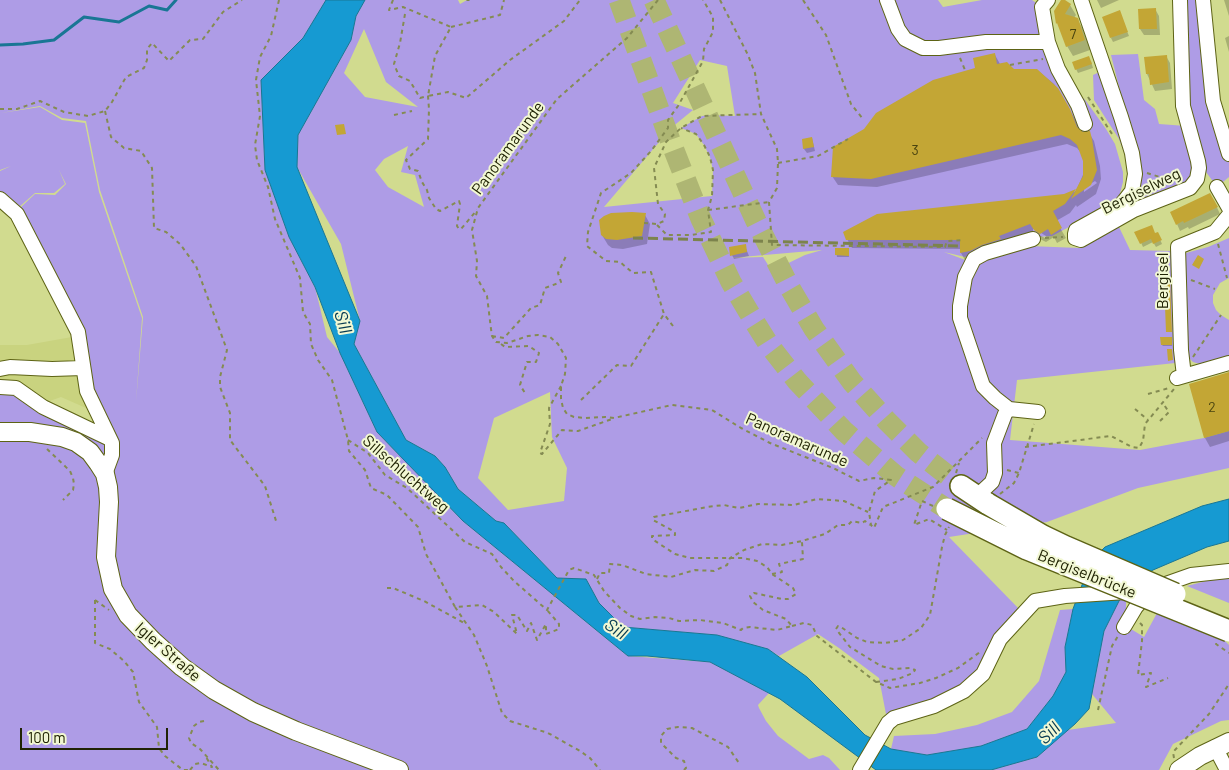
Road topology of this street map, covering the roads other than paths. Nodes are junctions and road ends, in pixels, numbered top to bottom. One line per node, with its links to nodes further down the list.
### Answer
1 (887, 0): 6 (street)
2 (1048, 0): 6 (street)
3 (1082, 0): 4 (street, Bergiselweg)
4 (1180, 0)
5 (1203, 0): 8 (street)
6 (1048, 42): 7 (street)
7 (1084, 124)
8 (1229, 154)
9 (1217, 187): 11 (street)
10 (0, 199): 15 (street)
11 (1229, 208)
12 (1229, 215): 14 (street, Bergisel)
13 (1032, 240): 18 (street)
14 (1229, 362)
15 (83, 368): 16 (street); 21 (street)
16 (0, 369)
17 (0, 387): 21 (street)
18 (1009, 409): 19 (street); 23 (street)
19 (1038, 412)
20 (0, 432): 22 (main road, Igler Straße)
21 (110, 439): 22 (street)
22 (105, 474): 32 (main road, Igler Straße)
23 (975, 495): 27 (highway, Bergiselbrücke, bridge)
24 (947, 519): 29 (highway, Bergiselbrücke, bridge)
25 (1229, 571): 26 (street)
26 (1151, 589): 28 (street); 33 (street)
27 (1229, 615)
28 (1124, 626)
29 (1229, 631)
30 (1222, 744): 31 (main road); 34 (street)
31 (1177, 765)
32 (400, 770)
33 (860, 770)
34 (1227, 770)

